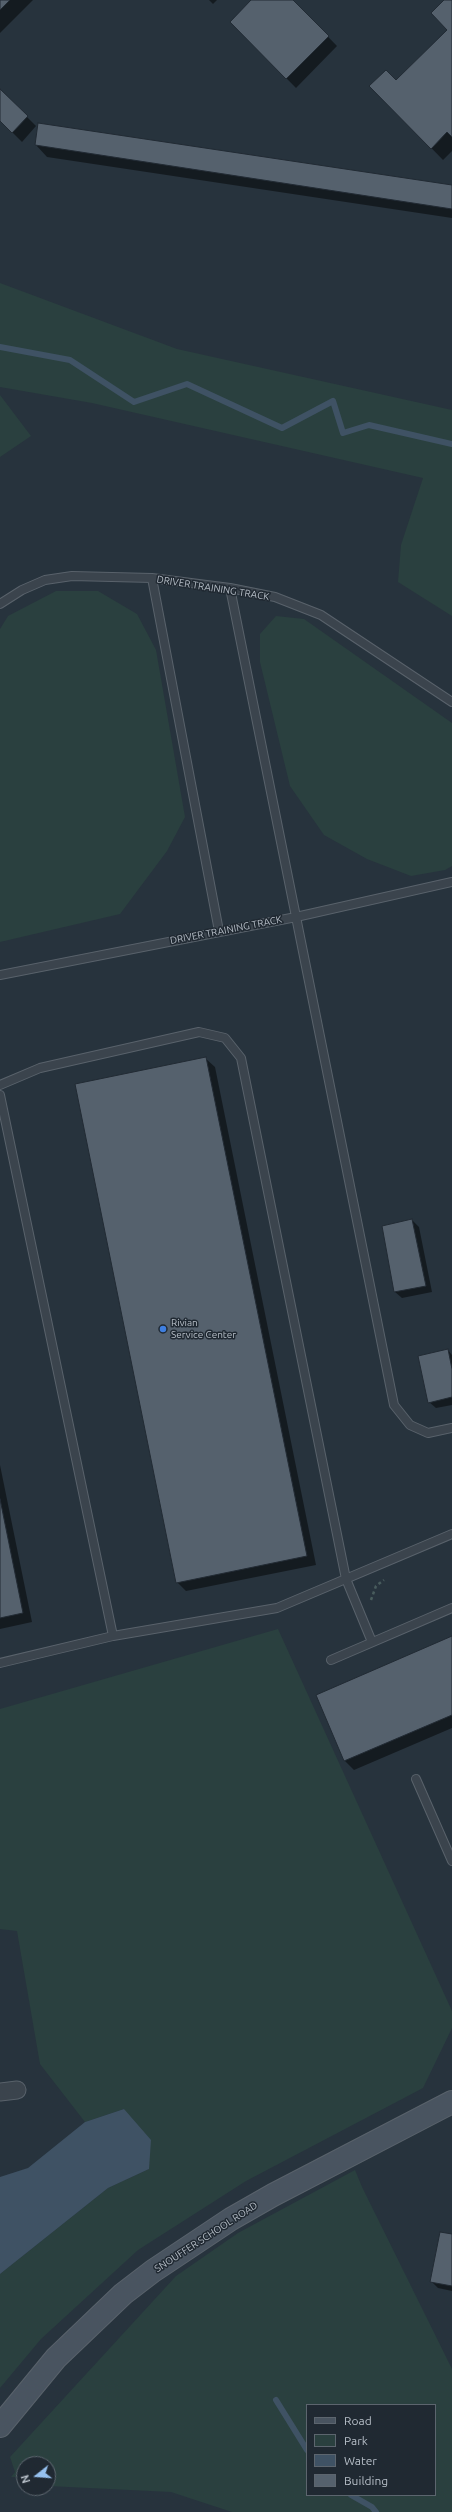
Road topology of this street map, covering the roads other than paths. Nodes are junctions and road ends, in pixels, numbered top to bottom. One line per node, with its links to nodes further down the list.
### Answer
1 (152, 578): 2 (lane, DRIVER TRAINING TRACK); 3 (lane, DRIVER TRAINING TRACK); 7 (lane)
2 (230, 588): 4 (lane, DRIVER TRAINING TRACK); 6 (lane)
3 (0, 604)
4 (452, 702)
5 (452, 882): 6 (lane, DRIVER TRAINING TRACK)
6 (296, 917): 7 (lane, DRIVER TRAINING TRACK); 11 (lane)
7 (219, 931): 8 (lane, DRIVER TRAINING TRACK)
8 (0, 975)
9 (0, 1085): 13 (lane)
10 (0, 1095): 15 (lane)
11 (452, 1428)
12 (452, 1534): 13 (lane)
13 (346, 1579): 15 (lane); 16 (lane)
14 (452, 1608): 16 (lane)
15 (113, 1636): 18 (lane)
16 (372, 1642): 17 (lane)
17 (331, 1660)
18 (0, 1663)
19 (416, 1779): 20 (lane)
20 (452, 1861)
21 (17, 2090): 22 (street)
22 (0, 2092)
23 (452, 2102): 24 (main road, SNOUFFER SCHOOL ROAD)
24 (0, 2426)

